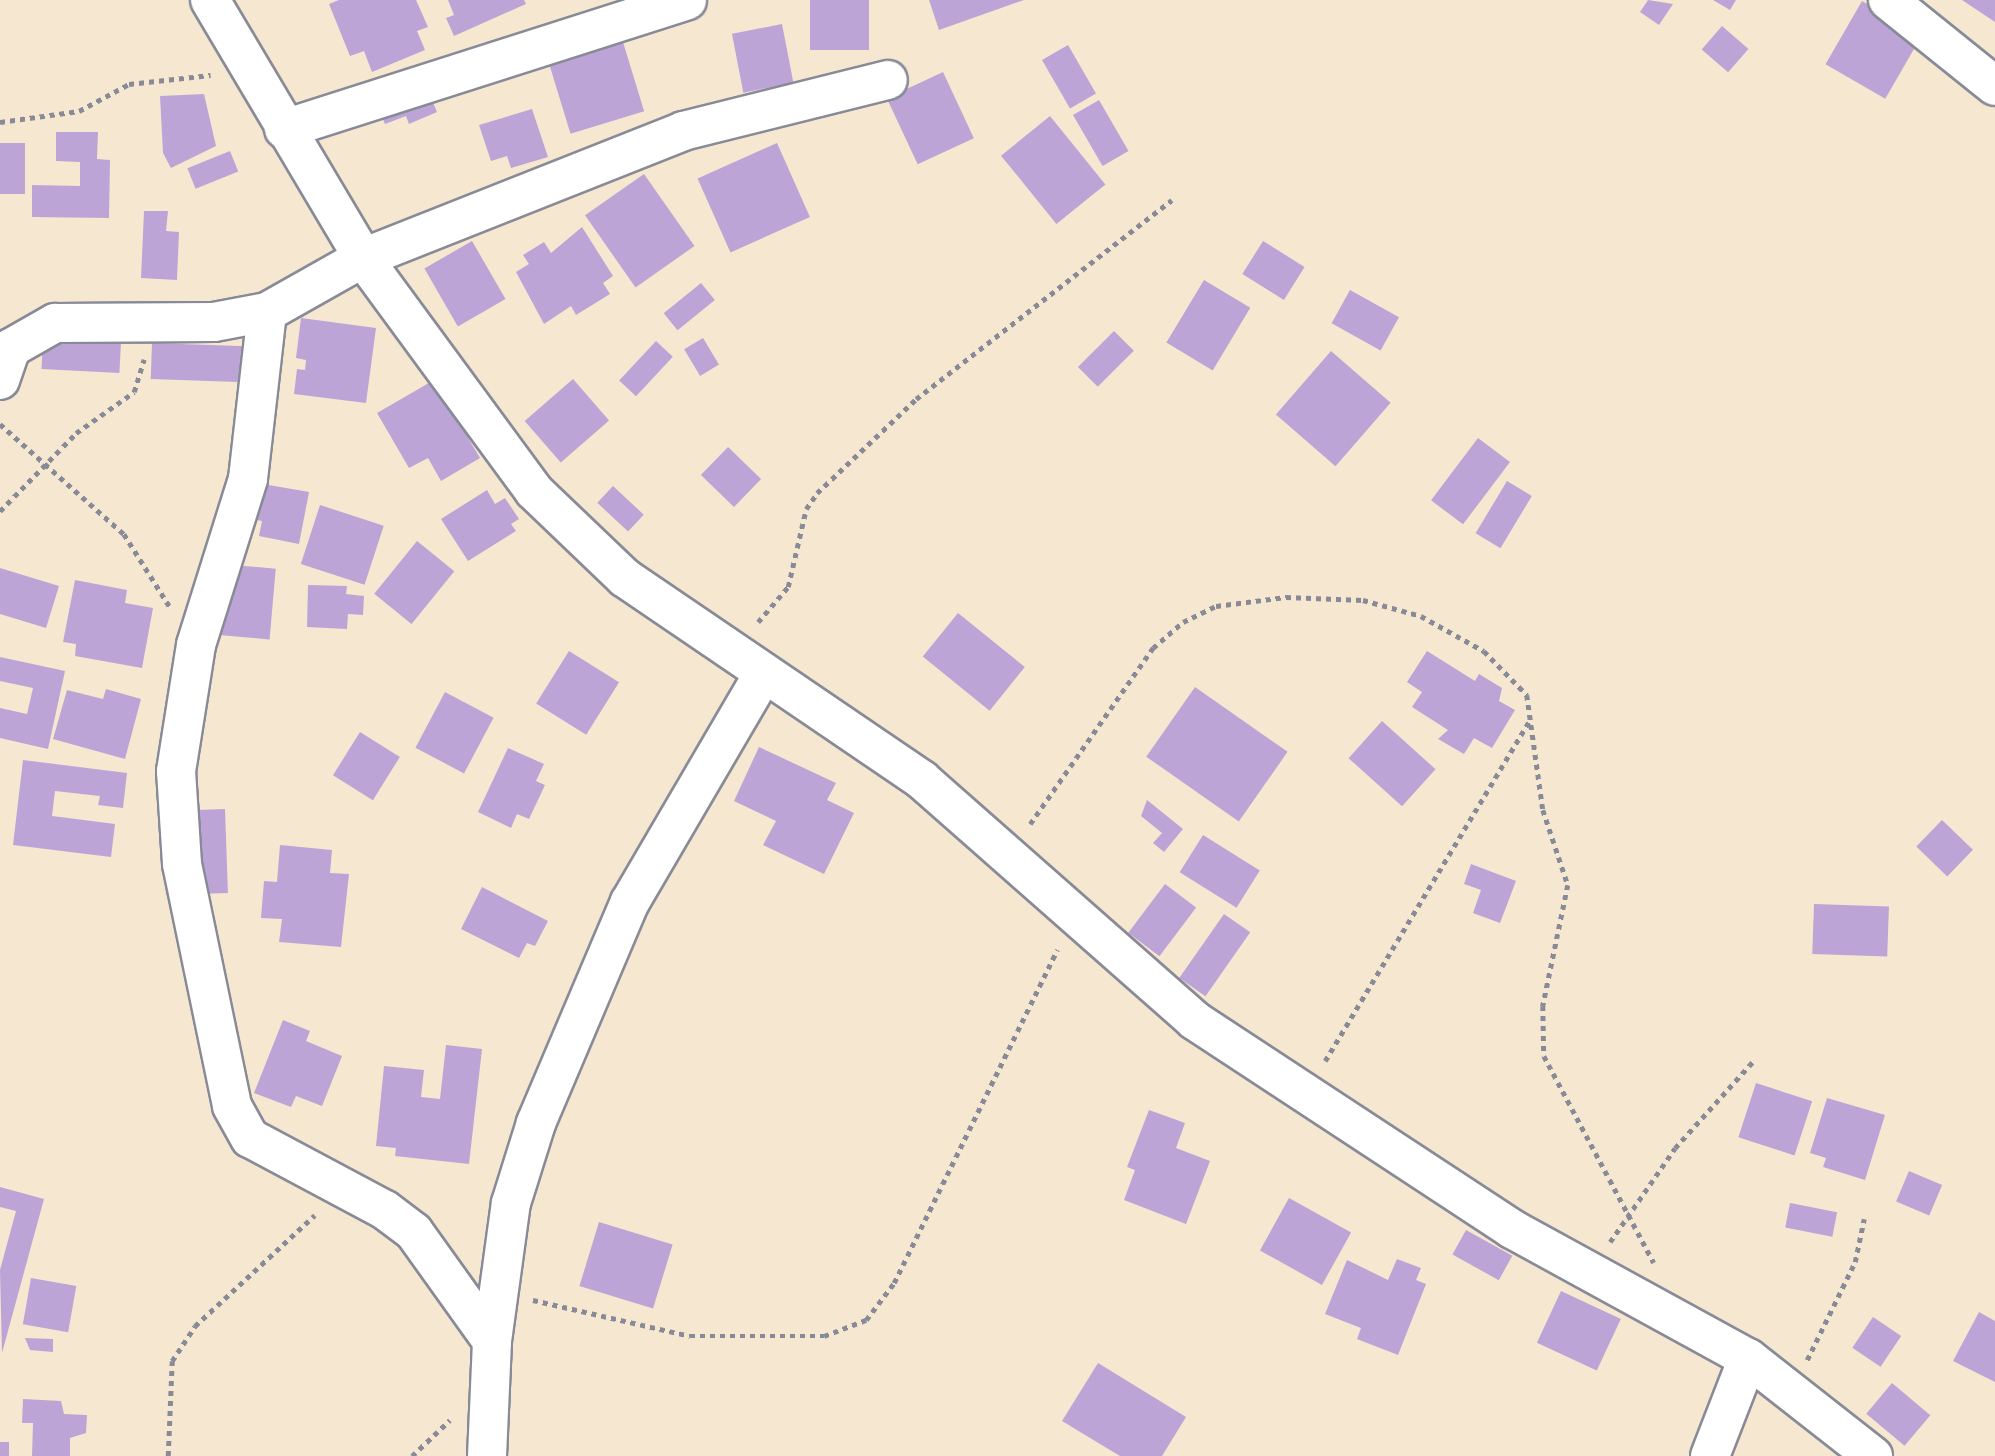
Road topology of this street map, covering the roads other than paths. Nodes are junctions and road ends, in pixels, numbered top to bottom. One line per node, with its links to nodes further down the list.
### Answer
1 (210, 0): 6 (street)
2 (687, 0): 6 (street)
3 (1888, 0): 5 (street)
4 (888, 80): 7 (street)
5 (1995, 86)
6 (284, 129): 7 (street)
7 (363, 258): 8 (street); 10 (street)
8 (267, 312): 9 (street); 11 (street)
9 (4, 357)
10 (764, 673): 11 (street); 12 (street)
11 (492, 1340): 13 (street)
12 (1748, 1358): 14 (street); 15 (street)
13 (487, 1456)
14 (1710, 1456)
15 (1873, 1456)

